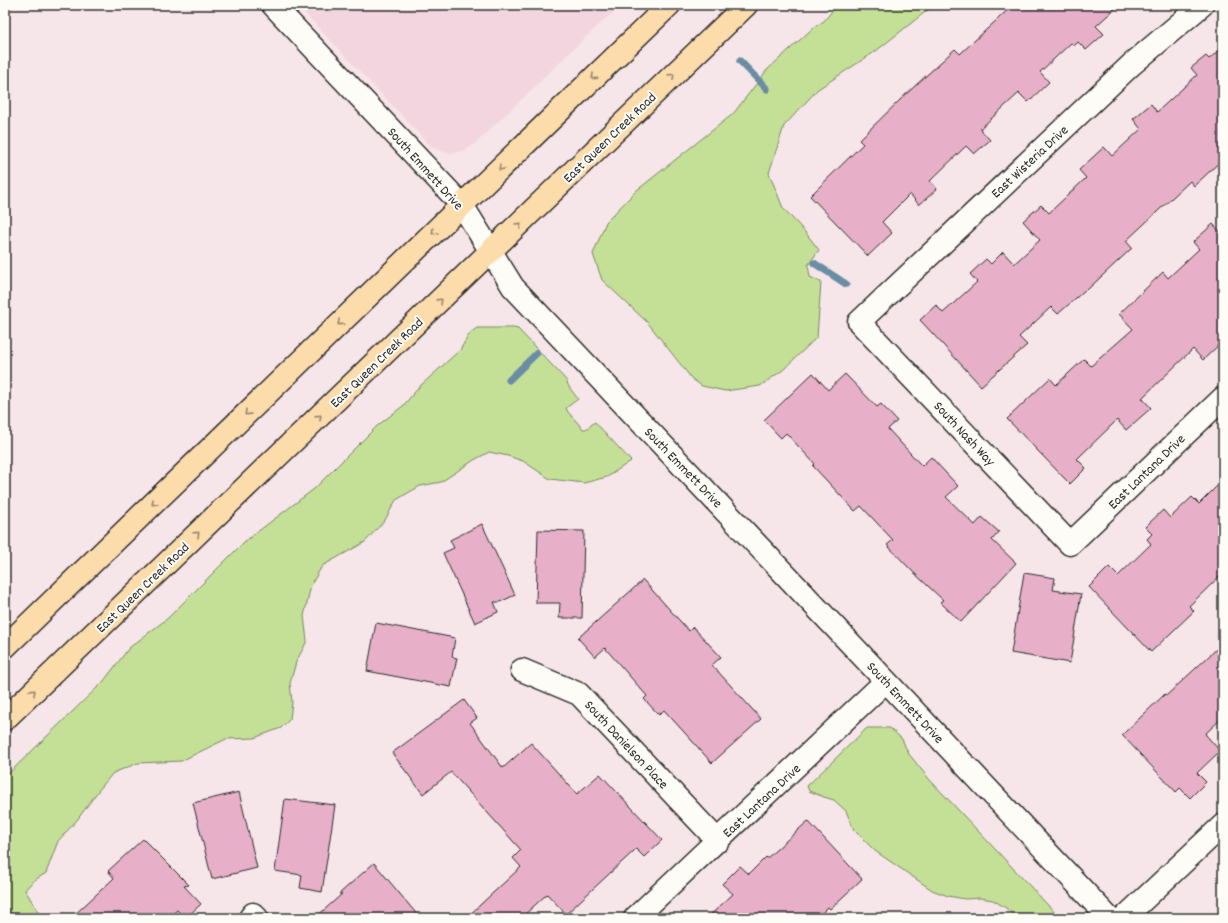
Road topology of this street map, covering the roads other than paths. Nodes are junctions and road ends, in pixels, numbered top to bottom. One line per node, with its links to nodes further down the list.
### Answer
1 (273, 5): 5 (street, South Emmett Drive)
2 (669, 5): 5 (main road, one-way to 5)
3 (746, 5): 6 (main road, East Queen Creek Road, one-way to 3)
4 (1202, 5): 7 (street, East Wisteria Drive)
5 (462, 205): 6 (street, South Emmett Drive); 10 (main road, one-way to 10)
6 (490, 252): 12 (street, South Emmett Drive); 13 (main road, East Queen Creek Road, one-way to 6)
7 (859, 322): 9 (street, South Nash Way)
8 (1223, 398): 9 (street, East Lantana Drive)
9 (1070, 544)
10 (5, 647)
11 (522, 670): 15 (street, South Danielson Place)
12 (886, 681): 15 (street, East Lantana Drive); 17 (street, South Emmett Drive)
13 (5, 719)
14 (1223, 825): 18 (street)
15 (718, 841): 16 (street, East Lantana Drive)
16 (635, 918)
17 (1109, 918)
18 (1124, 918)

